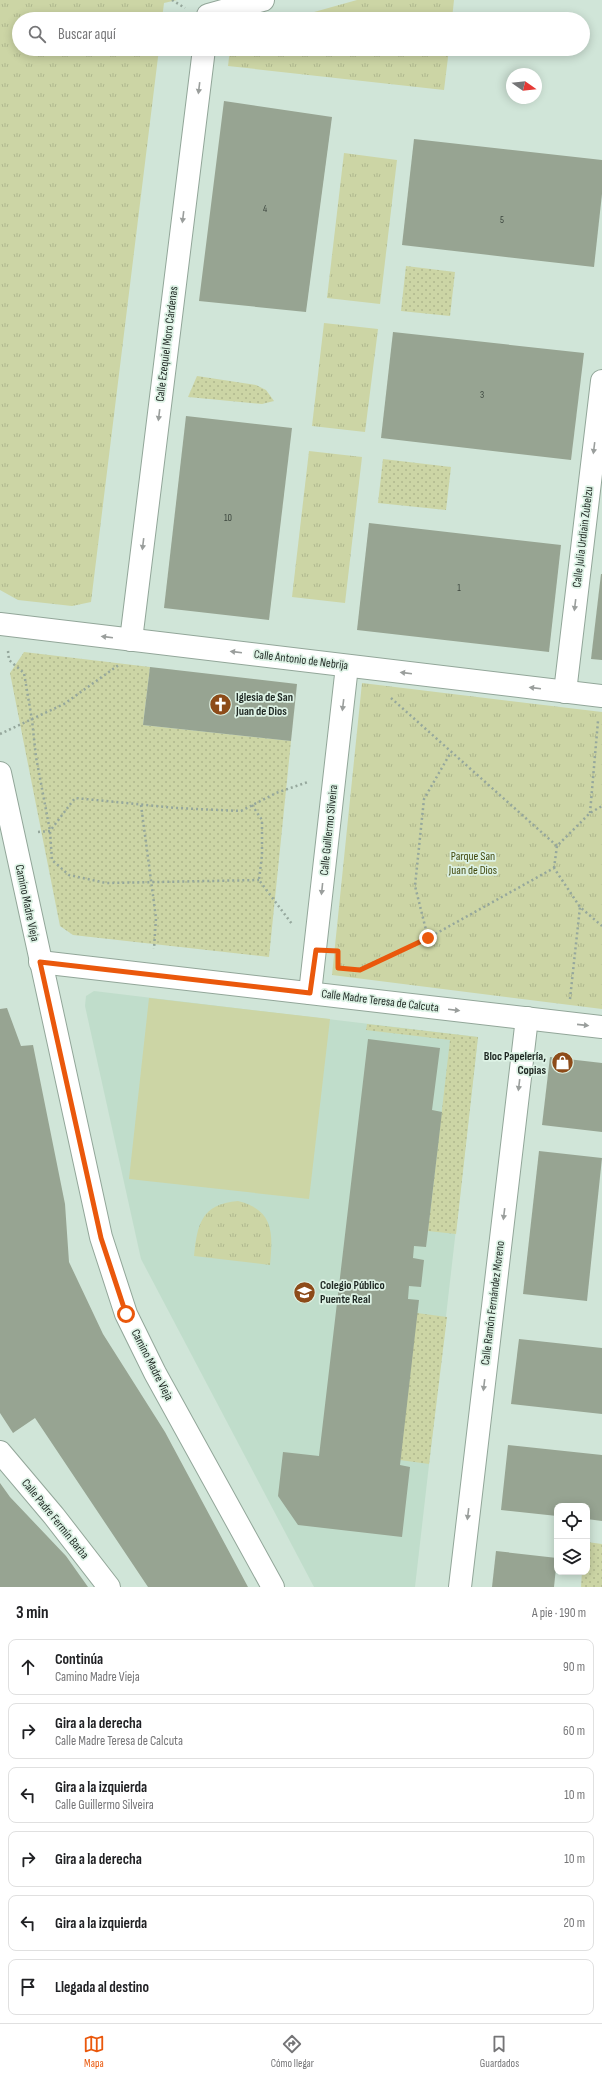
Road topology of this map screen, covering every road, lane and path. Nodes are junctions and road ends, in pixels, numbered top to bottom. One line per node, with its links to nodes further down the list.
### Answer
1 (263, 0): 2 (street)
2 (224, 12)
3 (203, 56): 6 (street, Calle Ezequiel Moro Cárdenas, one-way to 6)
4 (602, 381): 9 (street, Calle Julia Urdiain Zubelzu, one-way to 9)
5 (0, 624): 6 (street, Calle Antonio de Nebrija, one-way to 5)
6 (131, 640): 8 (street, Calle Antonio de Nebrija, one-way to 6); 12 (path)
7 (9, 660): 12 (path)
8 (347, 666): 9 (street, Calle Antonio de Nebrija, one-way to 8); 16 (street, Calle Guillermo Silveira, one-way to 16)
9 (565, 692): 11 (street, Calle Antonio de Nebrija)
10 (384, 696): 14 (path)
11 (601, 696): 20 (path)
12 (32, 720): 13 (path); 21 (path)
13 (0, 734)
14 (451, 752): 23 (path); 29 (path)
15 (0, 773): 22 (street, Camino Madre Vieja)
16 (335, 773): 18 (path); 30 (street, Calle Guillermo Silveira, one-way to 30)
17 (141, 805): 18 (path); 21 (path); 26 (path)
18 (252, 805): 25 (path)
19 (602, 806): 20 (path)
20 (590, 813): 23 (path)
21 (50, 831): 22 (path); 26 (path)
22 (13, 836): 31 (street, Camino Madre Vieja)
23 (557, 846): 24 (path)
24 (554, 868): 27 (path); 29 (path)
25 (259, 880): 26 (path); 30 (path)
26 (152, 882): 32 (path)
27 (580, 908): 28 (path); 35 (path)
28 (602, 926)
29 (428, 938): 30 (path)
30 (316, 950): 33 (street, Calle Guillermo Silveira)
31 (40, 962): 32 (street, Calle Madre Teresa de Calcuta); 39 (street, Camino Madre Vieja)
32 (152, 975): 33 (street, Calle Madre Teresa de Calcuta)
33 (310, 993): 34 (street, Calle Madre Teresa de Calcuta, one-way to 34)
34 (527, 1018): 35 (street, Calle Madre Teresa de Calcuta); 40 (street, Calle Ramón Fernández Moreno, one-way to 40)
35 (567, 1023): 36 (street, Calle Madre Teresa de Calcuta, one-way to 36)
36 (602, 1027)
37 (0, 1452): 38 (street, Calle Padre Fermín Barba)
38 (109, 1587)
39 (273, 1587)
40 (460, 1587)

